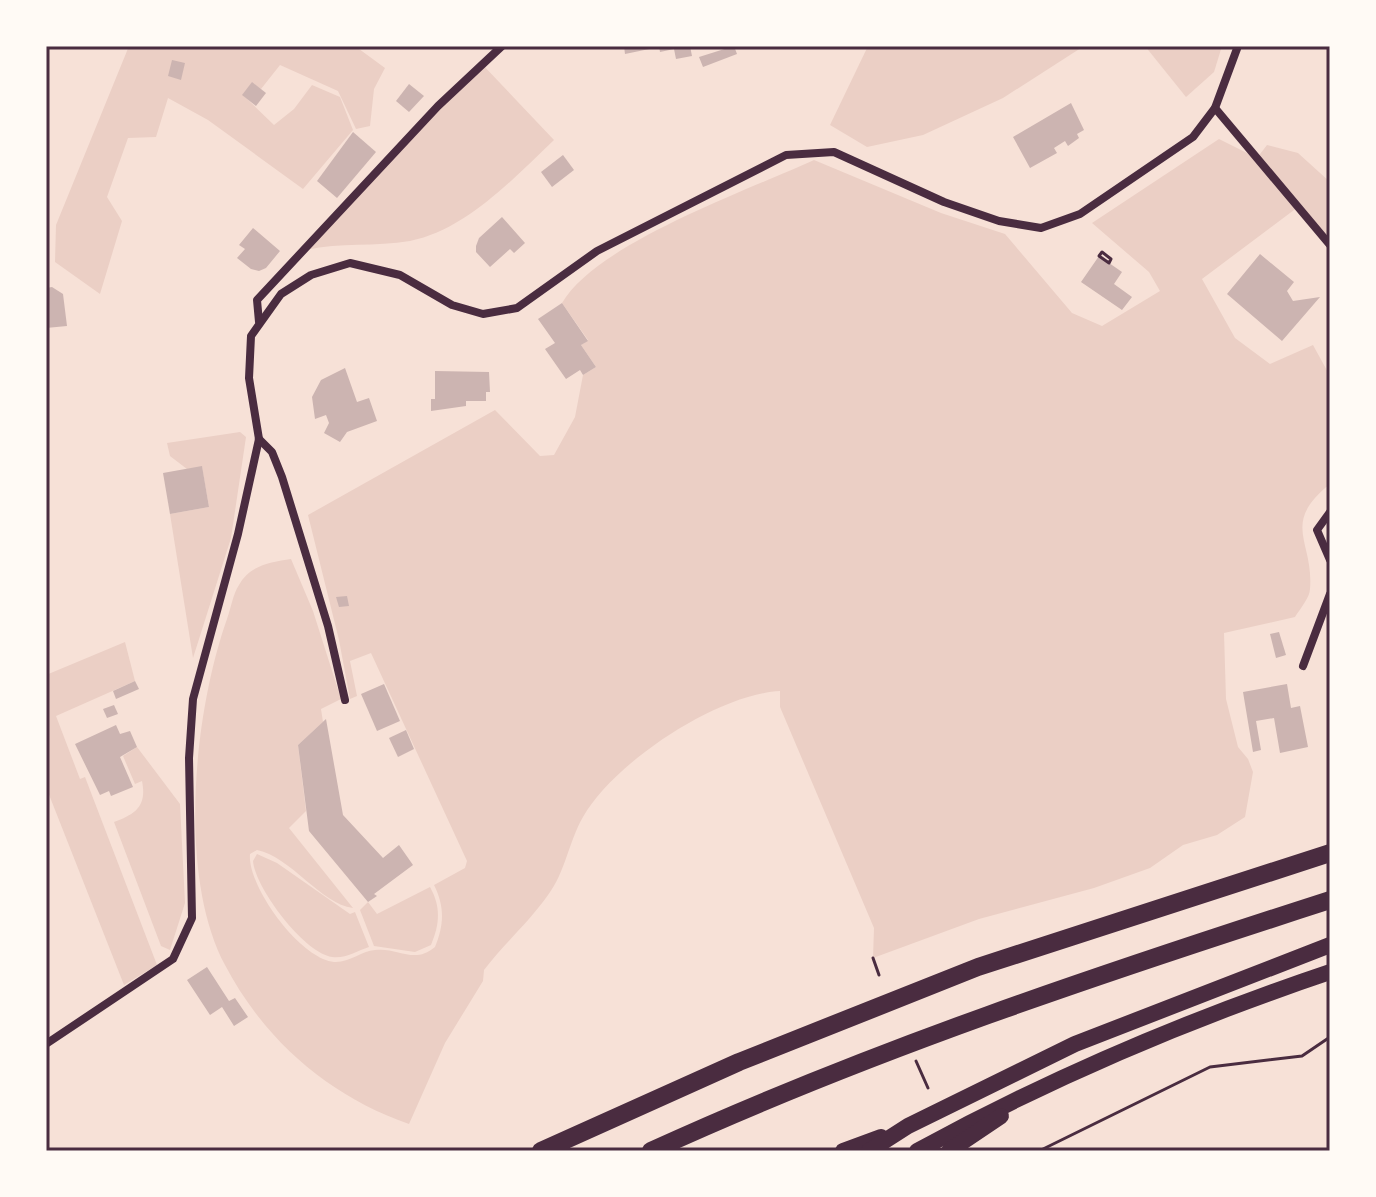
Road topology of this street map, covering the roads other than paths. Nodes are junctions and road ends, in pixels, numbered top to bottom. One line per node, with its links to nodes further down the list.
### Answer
1 (502, 46): 5 (street)
2 (1238, 46): 3 (street)
3 (1215, 108): 4 (street); 5 (street)
4 (1330, 245)
5 (259, 322): 6 (street)
6 (259, 439): 11 (street); 16 (street)
7 (1330, 512): 8 (street)
8 (1330, 560)
9 (1330, 594): 10 (street)
10 (1303, 666)
11 (345, 700)
12 (1330, 853): 19 (highway)
13 (1330, 900): 20 (highway)
14 (1330, 945): 18 (highway)
15 (1330, 972): 17 (highway)
16 (46, 1044)
17 (1059, 1077): 23 (highway); 24 (highway)
18 (908, 1126): 21 (highway); 22 (highway)
19 (541, 1151)
20 (651, 1151)
21 (843, 1151)
22 (869, 1151)
23 (917, 1151)
24 (949, 1151)

